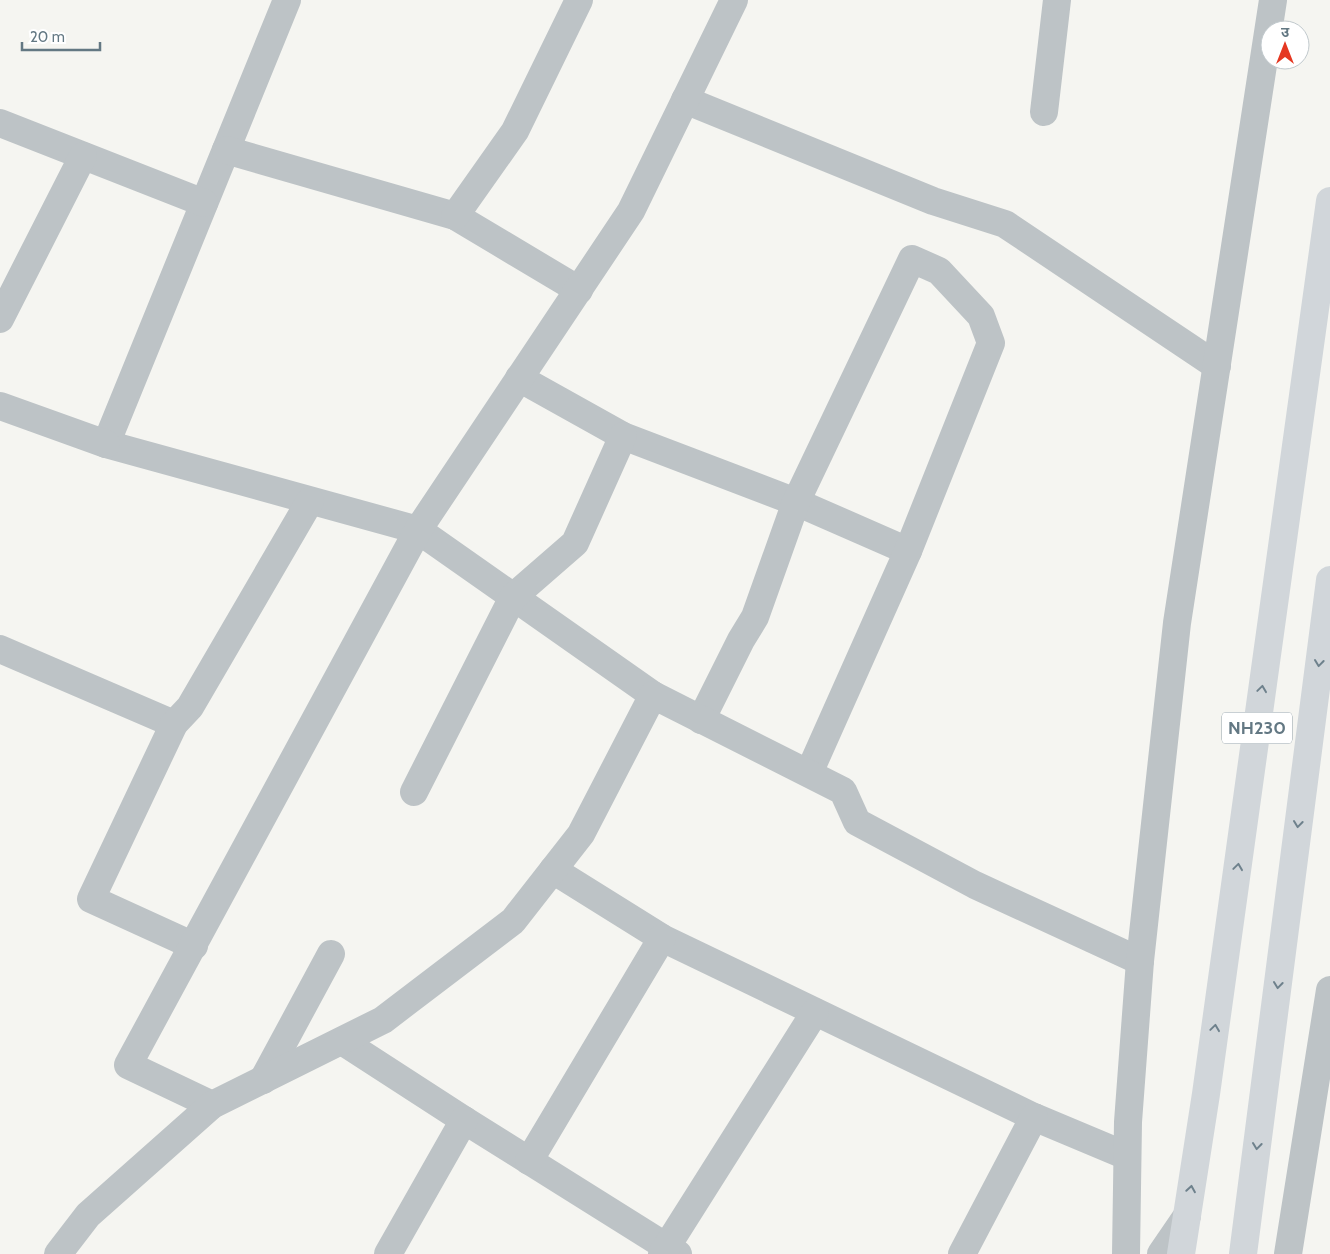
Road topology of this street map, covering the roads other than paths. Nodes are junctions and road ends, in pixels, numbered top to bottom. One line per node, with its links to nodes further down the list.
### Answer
1 (287, 0): 9 (street)
2 (579, 0): 13 (street)
3 (732, 0): 6 (street)
4 (1057, 0): 7 (street)
5 (1273, 0): 16 (street)
6 (685, 100): 14 (street); 16 (street)
7 (1044, 112)
8 (0, 122): 10 (street)
9 (226, 150): 12 (street); 13 (street)
10 (83, 156): 12 (street); 15 (street)
11 (1330, 201): 47 (highway, NH230, one-way to 11)
12 (204, 203): 20 (street)
13 (455, 216): 14 (street)
14 (579, 290): 17 (street)
15 (0, 319)
16 (1217, 366): 37 (street)
17 (519, 378): 19 (street); 23 (street)
18 (0, 406): 20 (street)
19 (623, 436): 22 (street); 26 (street)
20 (106, 444): 21 (street)
21 (310, 501): 23 (street); 30 (street)
22 (796, 502): 24 (street); 24 (street); 29 (street)
23 (418, 530): 26 (street); 35 (street)
24 (908, 551): 31 (street)
25 (1330, 580): 55 (highway, NH230, one-way to 55)
26 (513, 597): 28 (street); 32 (street)
27 (0, 649): 30 (street)
28 (653, 695): 29 (street); 33 (street)
29 (702, 720): 31 (street)
30 (174, 724): 35 (street)
31 (809, 773): 37 (street)
32 (414, 792)
33 (553, 870): 34 (street); 40 (street)
34 (662, 938): 39 (street); 46 (street)
35 (194, 946): 42 (street)
36 (331, 954): 41 (street)
37 (1140, 961): 45 (street)
38 (1330, 990): 56 (street)
39 (815, 1012): 43 (street); 48 (street)
40 (342, 1040): 41 (street); 44 (street)
41 (262, 1080): 42 (street)
42 (212, 1106): 49 (street)
43 (1034, 1117): 45 (street); 51 (street)
44 (464, 1120): 46 (street); 50 (street)
45 (1127, 1156): 52 (street)
46 (529, 1161): 48 (street)
47 (1187, 1216): 53 (street); 54 (highway, NH230)
48 (669, 1252)
49 (58, 1254)
50 (388, 1254)
51 (962, 1254)
52 (1126, 1254)
53 (1161, 1254)
54 (1181, 1254)
55 (1243, 1254)
56 (1288, 1254)

